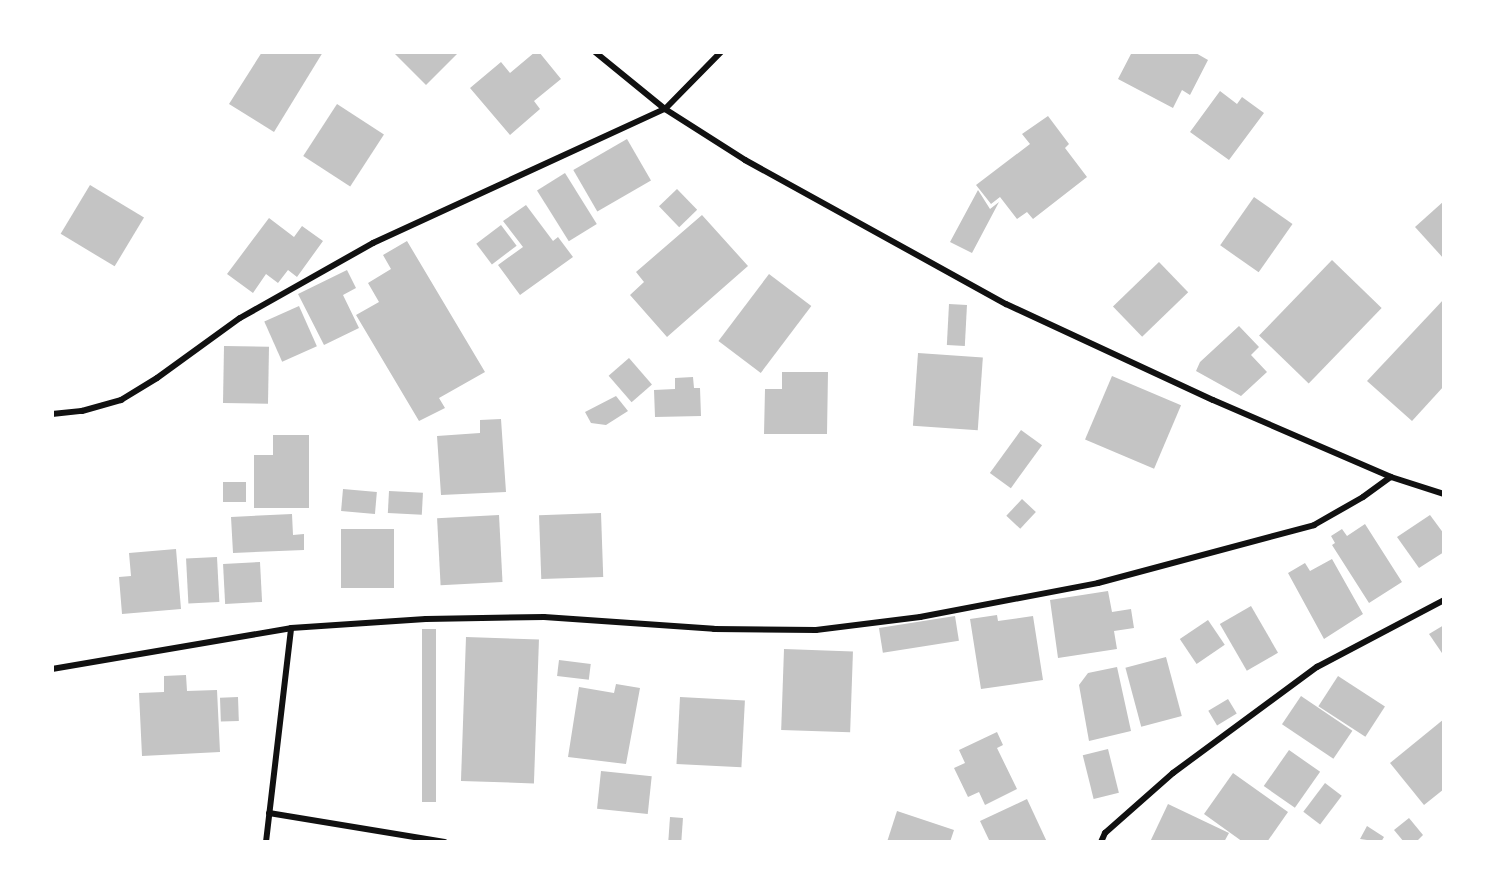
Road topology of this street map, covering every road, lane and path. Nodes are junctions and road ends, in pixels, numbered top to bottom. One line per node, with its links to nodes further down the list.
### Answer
1 (595, 52): 3 (street)
2 (721, 52): 3 (street)
3 (665, 110): 4 (street); 5 (street)
4 (52, 414)
5 (1391, 477): 6 (street); 8 (street)
6 (1443, 494)
7 (1443, 600): 13 (street)
8 (291, 628): 9 (street); 10 (street)
9 (52, 669)
10 (269, 813): 11 (street); 12 (street)
11 (266, 842)
12 (445, 842)
13 (1101, 842)

